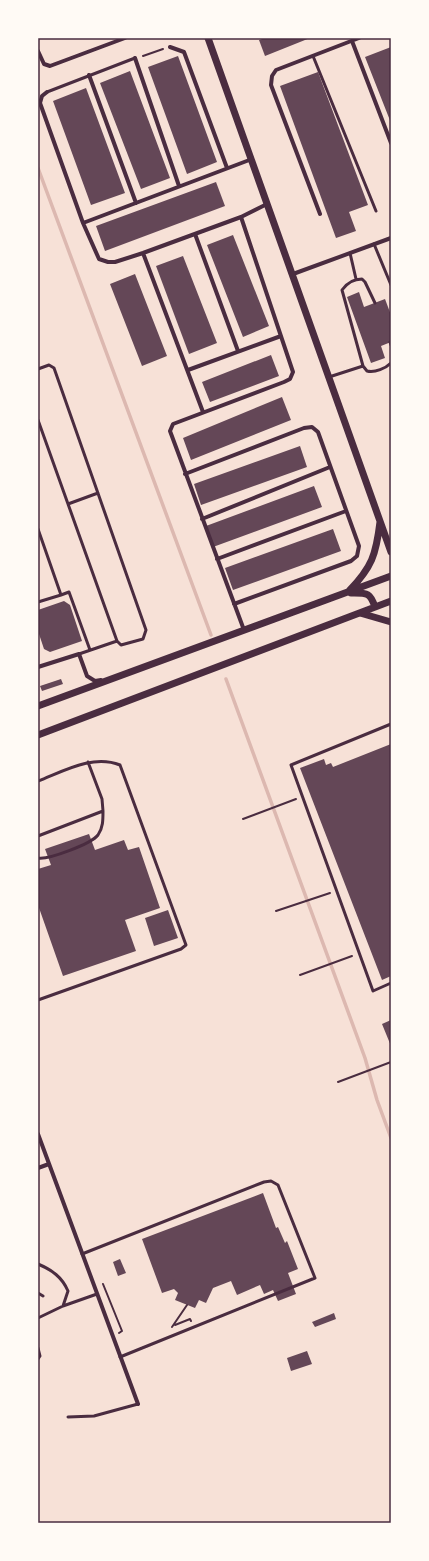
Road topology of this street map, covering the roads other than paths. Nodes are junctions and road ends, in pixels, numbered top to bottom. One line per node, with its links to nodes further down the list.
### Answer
1 (125, 38): 6 (street)
2 (208, 38): 12 (street)
3 (359, 38): 4 (street)
4 (352, 41): 7 (street); 11 (street)
5 (170, 47): 13 (street)
6 (38, 51)
7 (313, 56): 17 (lane); 18 (street)
8 (135, 58): 9 (lane); 14 (street)
9 (89, 75): 10 (lane); 15 (street)
10 (47, 92): 20 (street)
11 (391, 143)
12 (252, 159): 13 (street); 16 (street)
13 (227, 168): 14 (street)
14 (179, 186): 15 (street)
15 (136, 203): 20 (street)
16 (268, 203): 19 (street); 26 (street)
17 (376, 211)
18 (320, 214)
19 (241, 217): 21 (street); 30 (street)
20 (83, 222): 24 (street)
21 (195, 234): 24 (street); 31 (street)
22 (391, 238): 23 (street)
23 (374, 244): 25 (street); 28 (lane)
24 (143, 253): 35 (street)
25 (350, 253): 26 (street); 27 (lane)
26 (293, 274): 36 (street)
27 (356, 279): 29 (lane); 33 (lane)
28 (391, 285)
29 (374, 303)
30 (281, 336): 31 (street); 37 (street)
31 (238, 351): 35 (street)
32 (391, 362): 33 (lane)
33 (363, 366): 36 (lane)
34 (38, 369): 41 (lane)
35 (188, 370): 37 (street)
36 (329, 377): 45 (street)
37 (203, 412): 40 (street)
38 (38, 420): 42 (lane)
39 (330, 467): 40 (street); 43 (street); 44 (street)
40 (185, 474): 44 (street)
41 (98, 493): 42 (lane); 59 (lane)
42 (68, 504): 59 (lane)
43 (346, 511): 48 (street); 54 (street)
44 (202, 519): 48 (street)
45 (380, 520): 47 (street); 50 (street)
46 (38, 529): 51 (lane)
47 (391, 552)
48 (217, 558): 54 (street)
49 (391, 576): 50 (street)
50 (347, 592): 55 (street); 58 (street)
51 (61, 595): 53 (lane); 60 (lane)
52 (391, 601): 55 (street)
53 (38, 602)
54 (234, 604): 58 (street)
55 (375, 607): 56 (street)
56 (360, 613): 57 (street); 65 (street)
57 (391, 622)
58 (244, 630): 63 (street)
59 (117, 641): 60 (lane)
60 (90, 650): 61 (lane)
61 (79, 654): 62 (street); 63 (street)
62 (38, 666)
63 (112, 679): 64 (street)
64 (38, 706)
65 (76, 722): 67 (street); 68 (street)
66 (391, 724): 74 (lane)
67 (38, 731)
68 (38, 735)
69 (88, 762): 70 (lane); 71 (lane); 75 (lane)
70 (38, 781)
71 (103, 811): 72 (lane); 73 (lane)
72 (38, 836)
73 (38, 858)
74 (391, 984)
75 (38, 1000)
76 (38, 1134): 77 (street)
77 (49, 1164): 78 (street); 79 (street)
78 (38, 1168)
79 (82, 1254): 82 (street); 87 (lane)
80 (38, 1264): 84 (lane)
81 (38, 1293): 83 (lane)
82 (97, 1294): 84 (lane); 87 (street)
83 (43, 1296)
84 (63, 1306): 85 (lane)
85 (38, 1318)
86 (38, 1348): 88 (lane)
87 (120, 1357): 89 (street)
88 (38, 1359)
89 (138, 1404): 90 (lane)
90 (68, 1416)

